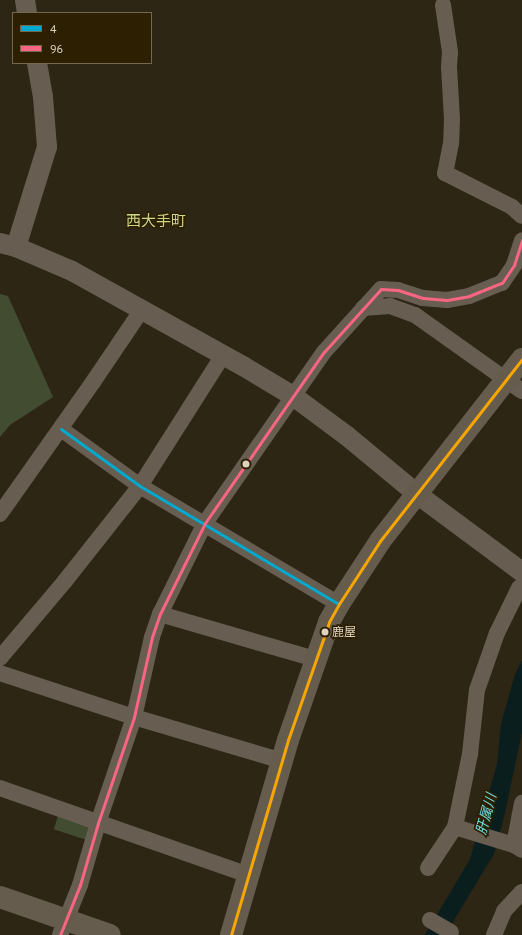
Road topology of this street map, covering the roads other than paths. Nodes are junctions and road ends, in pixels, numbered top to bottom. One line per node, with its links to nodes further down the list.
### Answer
1 (25, 0): 3 (street)
2 (444, 2): 5 (street)
3 (28, 12)
4 (37, 64): 6 (street)
5 (522, 216)
6 (8, 245): 9 (street)
7 (521, 245): 8 (street)
8 (363, 308): 12 (street); 13 (street)
9 (141, 311): 10 (street); 14 (street)
10 (223, 355): 13 (street); 15 (street)
11 (522, 358): 12 (highway)
12 (514, 385): 16 (highway)
13 (293, 396): 16 (street); 18 (street)
14 (61, 429): 15 (street); 17 (street)
15 (140, 486): 18 (street); 23 (street)
16 (417, 494): 19 (street); 21 (highway)
17 (0, 514)
18 (205, 523): 21 (street); 22 (street)
19 (522, 572)
20 (522, 586): 31 (street)
21 (339, 604): 24 (highway)
22 (160, 614): 24 (street); 26 (street)
23 (0, 658)
24 (315, 659): 27 (highway)
25 (0, 673): 26 (street)
26 (134, 717): 27 (street); 30 (street)
27 (283, 761): 34 (highway)
28 (0, 788): 30 (street)
29 (522, 802): 32 (street)
30 (98, 823): 34 (street); 38 (street)
31 (457, 828): 32 (street); 33 (street)
32 (514, 846)
33 (428, 868)
34 (248, 875): 41 (highway)
35 (522, 892): 42 (street)
36 (0, 897): 38 (highway)
37 (430, 920): 39 (street)
38 (63, 927): 40 (highway)
39 (451, 932)
40 (110, 935)
41 (231, 935)
42 (494, 935)

